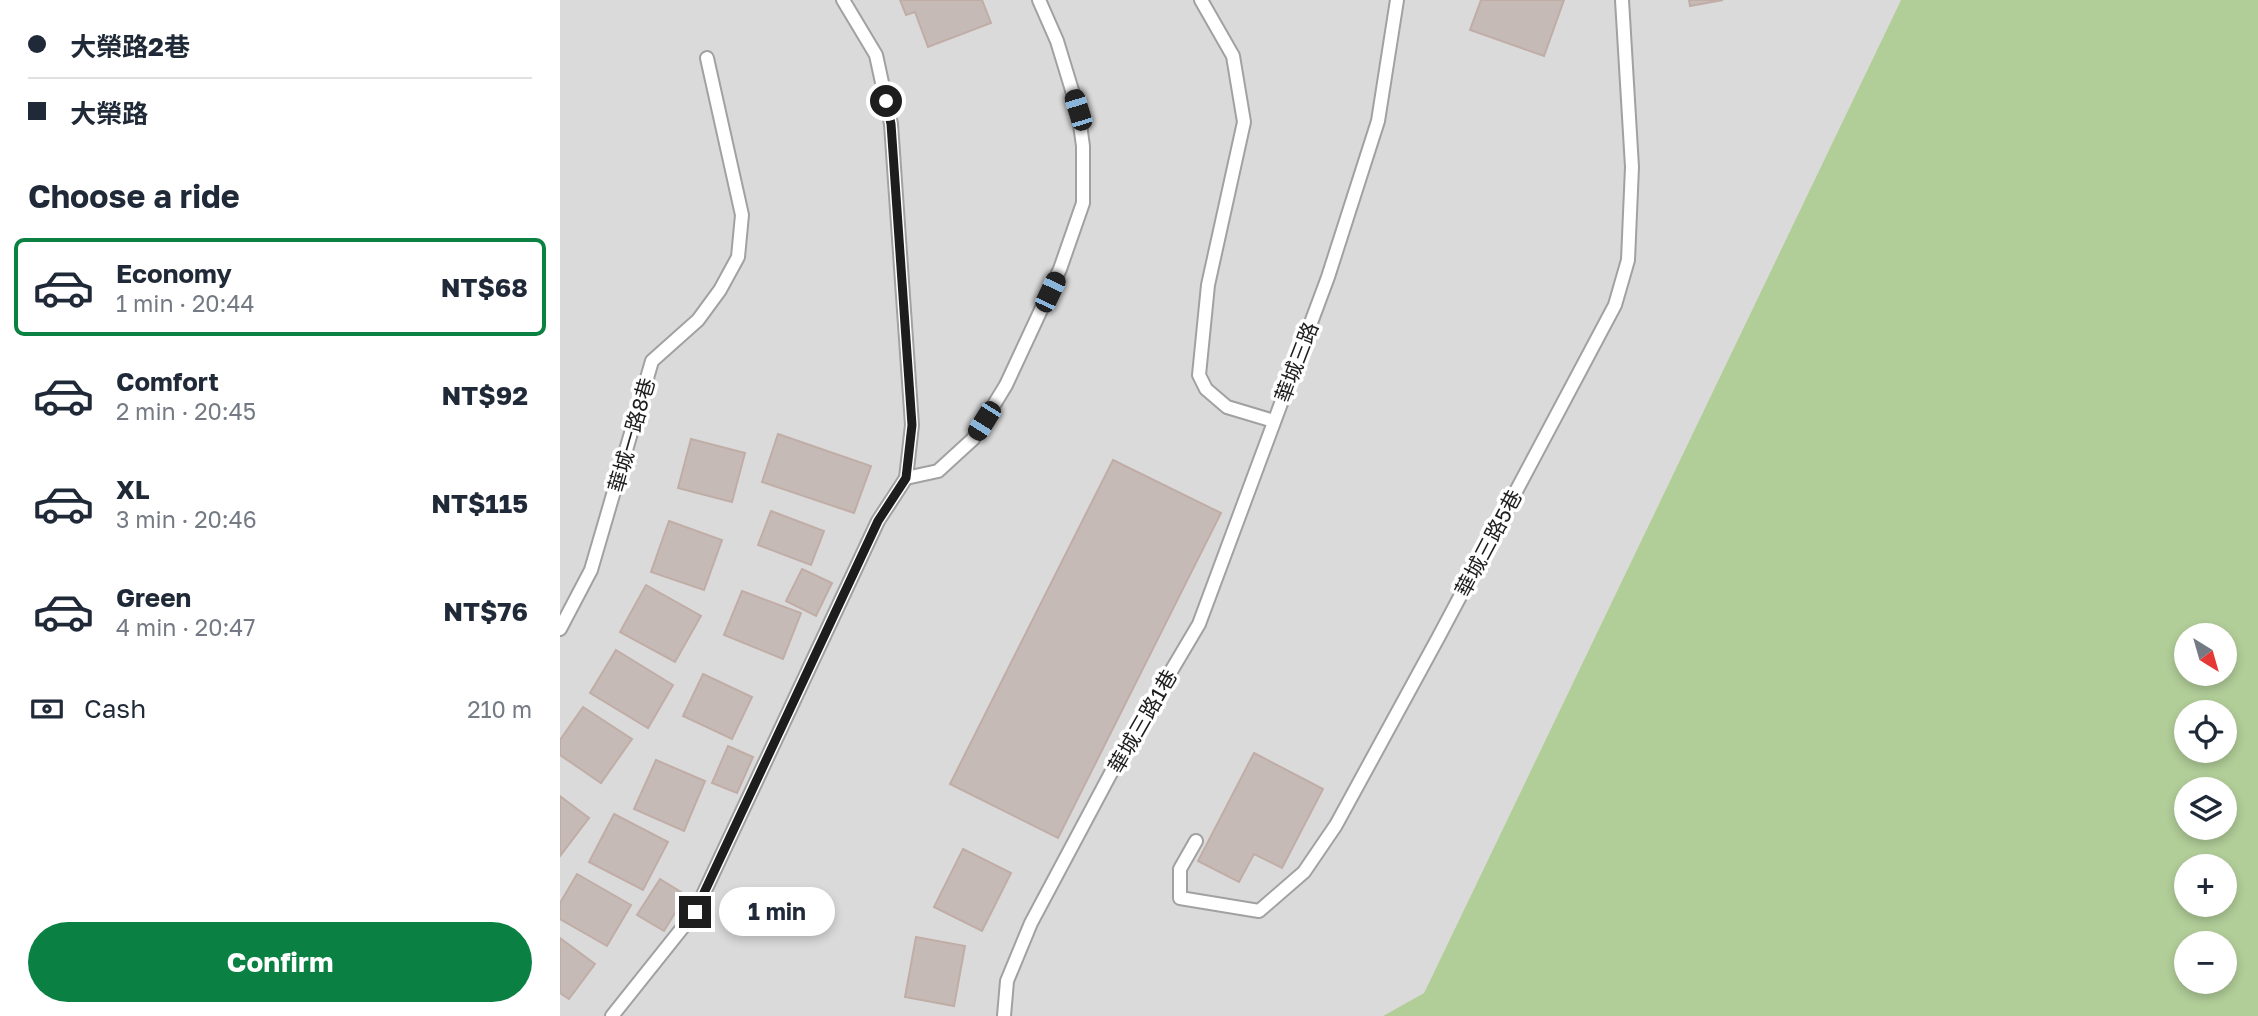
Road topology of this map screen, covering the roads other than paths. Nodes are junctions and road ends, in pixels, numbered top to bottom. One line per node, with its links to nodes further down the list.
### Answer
1 (844, 0): 8 (lane)
2 (1040, 0): 8 (lane)
3 (1201, 0): 7 (lane, 華城三路)
4 (1397, 0): 7 (lane, 華城三路)
5 (1622, 0): 10 (lane, 華城三路5巷)
6 (707, 58): 9 (lane, 華城一路8巷)
7 (1274, 421): 12 (lane, 華城三路1巷)
8 (906, 478): 11 (lane)
9 (560, 629)
10 (1196, 841)
11 (612, 1016)
12 (1004, 1016)

